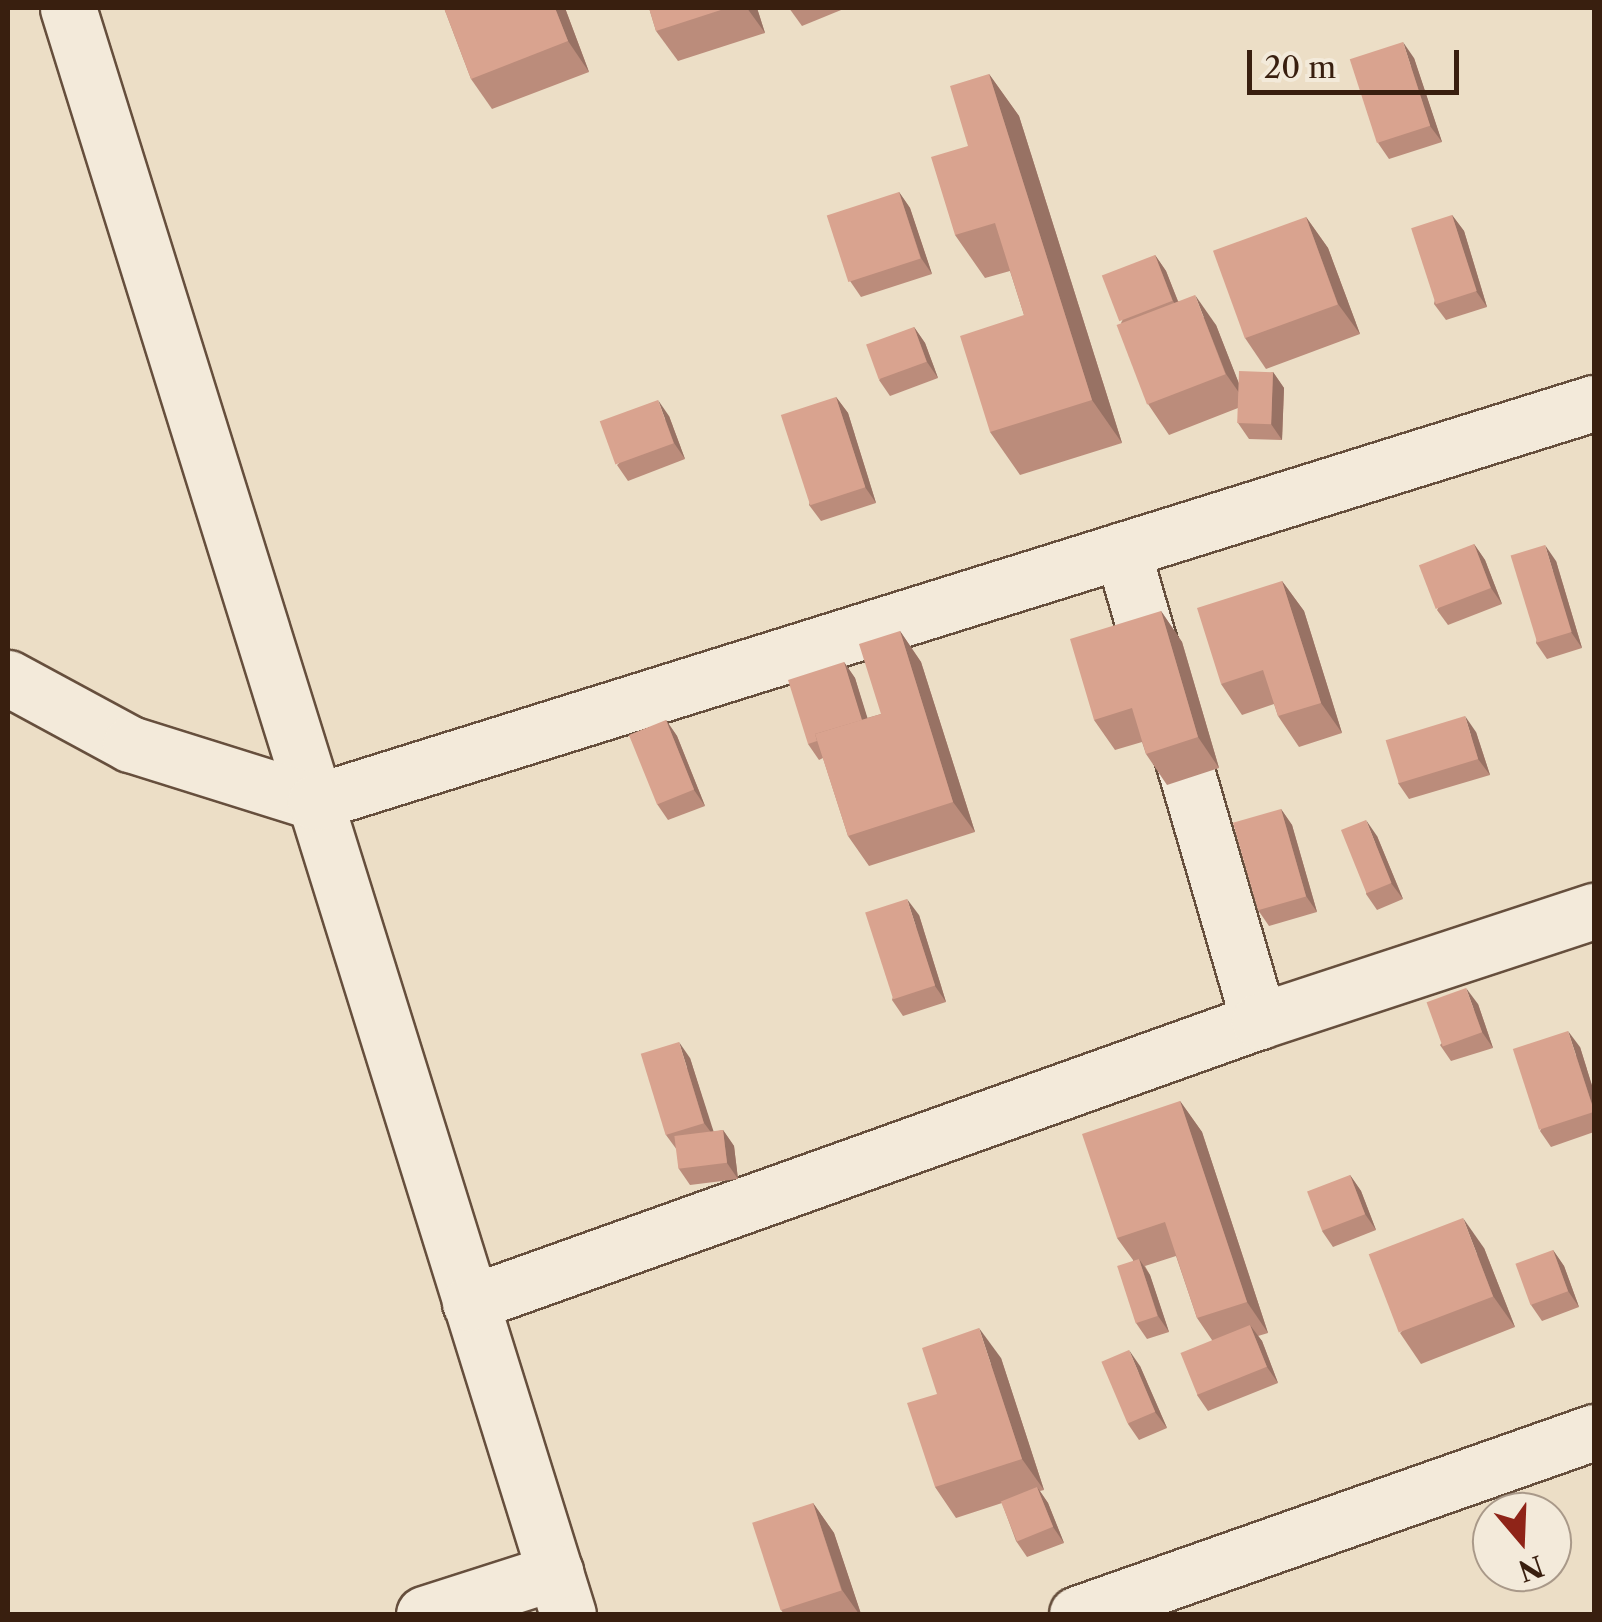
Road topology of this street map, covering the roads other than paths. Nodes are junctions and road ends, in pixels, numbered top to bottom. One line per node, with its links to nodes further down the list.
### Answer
1 (68, 8): 5 (street)
2 (1594, 402): 3 (street)
3 (1122, 550): 5 (street); 7 (street)
4 (8, 678): 5 (street)
5 (315, 802): 8 (street)
6 (1594, 911): 7 (street)
7 (1259, 1021): 8 (street)
8 (470, 1304): 10 (street)
9 (1594, 1432): 12 (street)
10 (561, 1593): 11 (street)
11 (424, 1614)
12 (1077, 1614)

